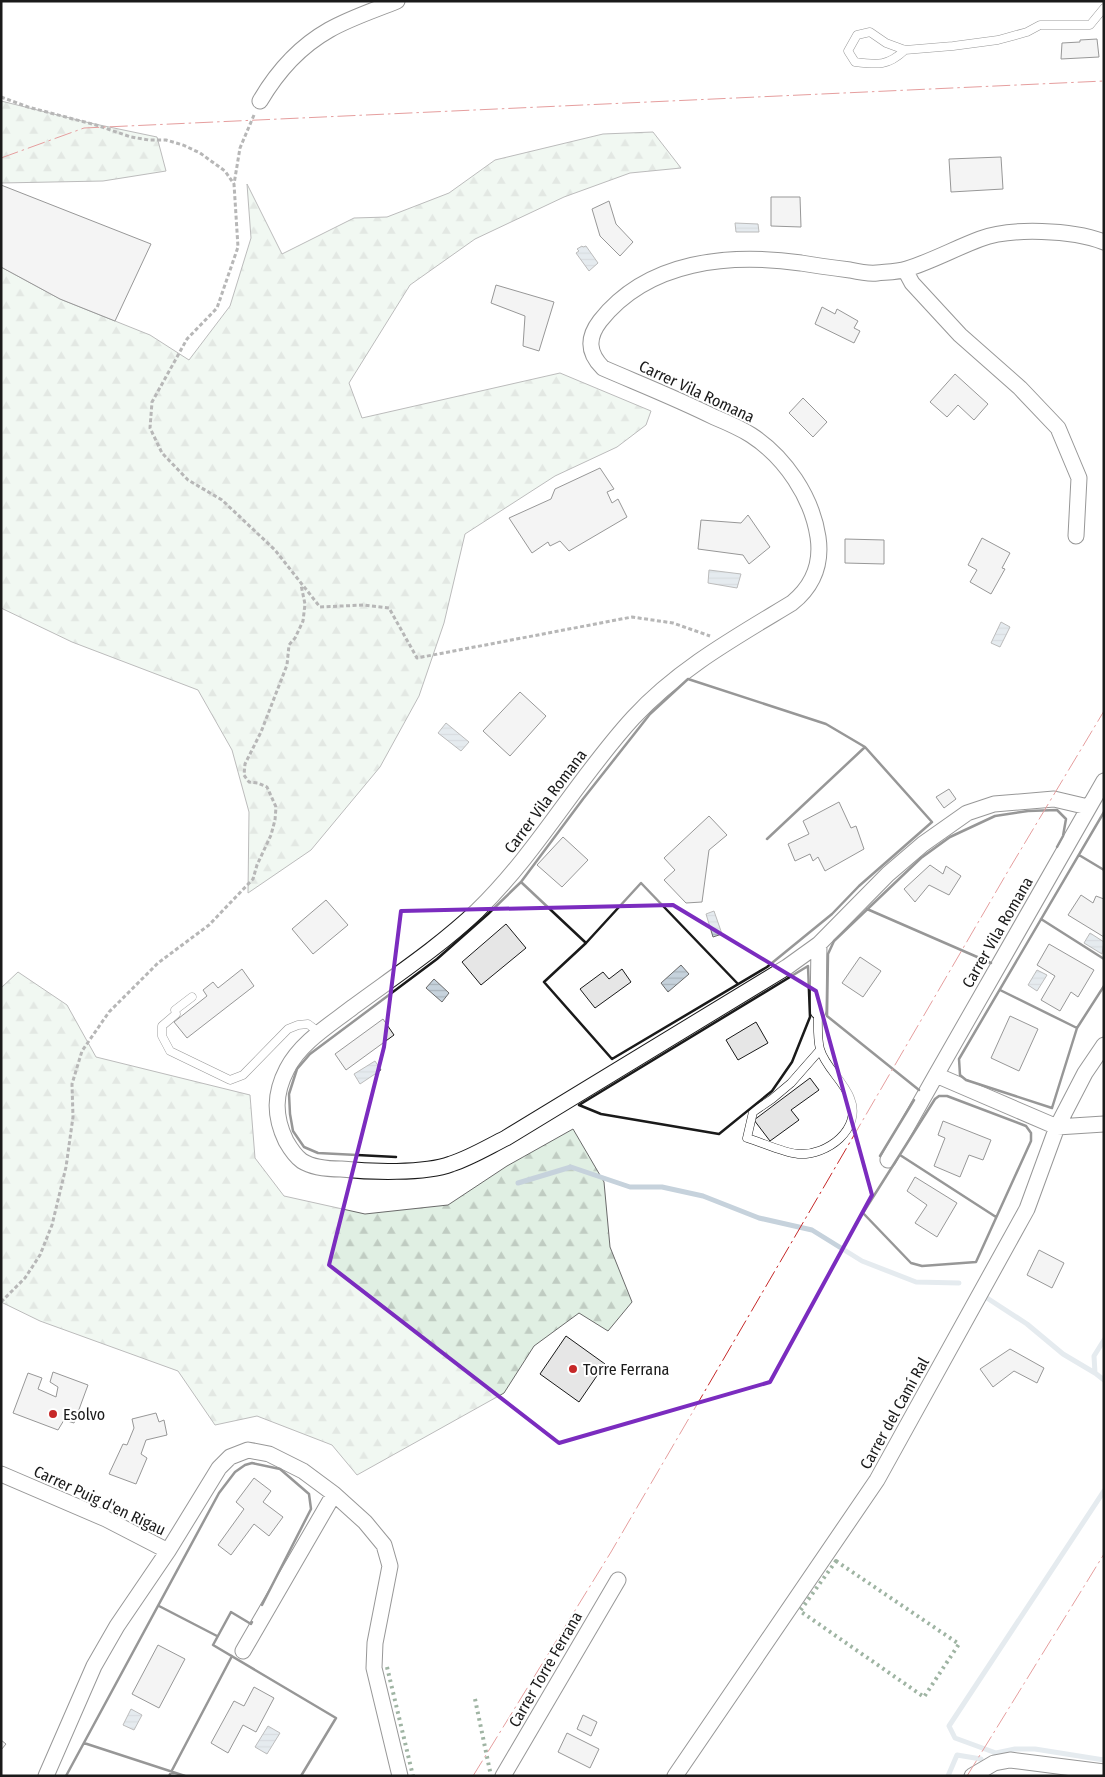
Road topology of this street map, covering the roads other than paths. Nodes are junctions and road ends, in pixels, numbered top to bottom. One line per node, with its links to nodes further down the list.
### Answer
1 (397, 1): 4 (street)
2 (1104, 8): 3 (lane)
3 (905, 50): 3 (lane)
4 (260, 101)
5 (1104, 242): 6 (street, Carrer Vila Romana)
6 (905, 270): 7 (street); 13 (street, Carrer Vila Romana)
7 (1076, 536)
8 (1104, 781): 9 (street, Carrer Vila Romana)
9 (1088, 807): 10 (street, Carrer Vila Romana); 16 (street, Carrer Vila Romana)
10 (819, 944): 12 (street); 13 (street, Carrer Vila Romana)
11 (192, 996): 13 (lane)
12 (818, 1012): 15 (lane)
13 (320, 1033)
14 (1104, 1045): 18 (street, Carrer del Camí Ral)
15 (820, 1050): 15 (lane)
16 (936, 1075): 18 (street); 19 (street, Carrer Vila Romana)
17 (1104, 1124): 18 (street)
18 (1057, 1127): 29 (street, Carrer del Camí Ral)
19 (888, 1160)
20 (1, 1474): 22 (street, Carrer Puig d'en Rigau)
21 (334, 1494): 22 (street); 24 (street); 27 (street)
22 (168, 1551): 26 (street, Carrer Puig d'en Rigau)
23 (618, 1580): 28 (street, Carrer Torre Ferrana)
24 (243, 1651)
25 (1104, 1772): 30 (street)
26 (46, 1776)
27 (400, 1776)
28 (503, 1776)
29 (675, 1776)
30 (972, 1776)

